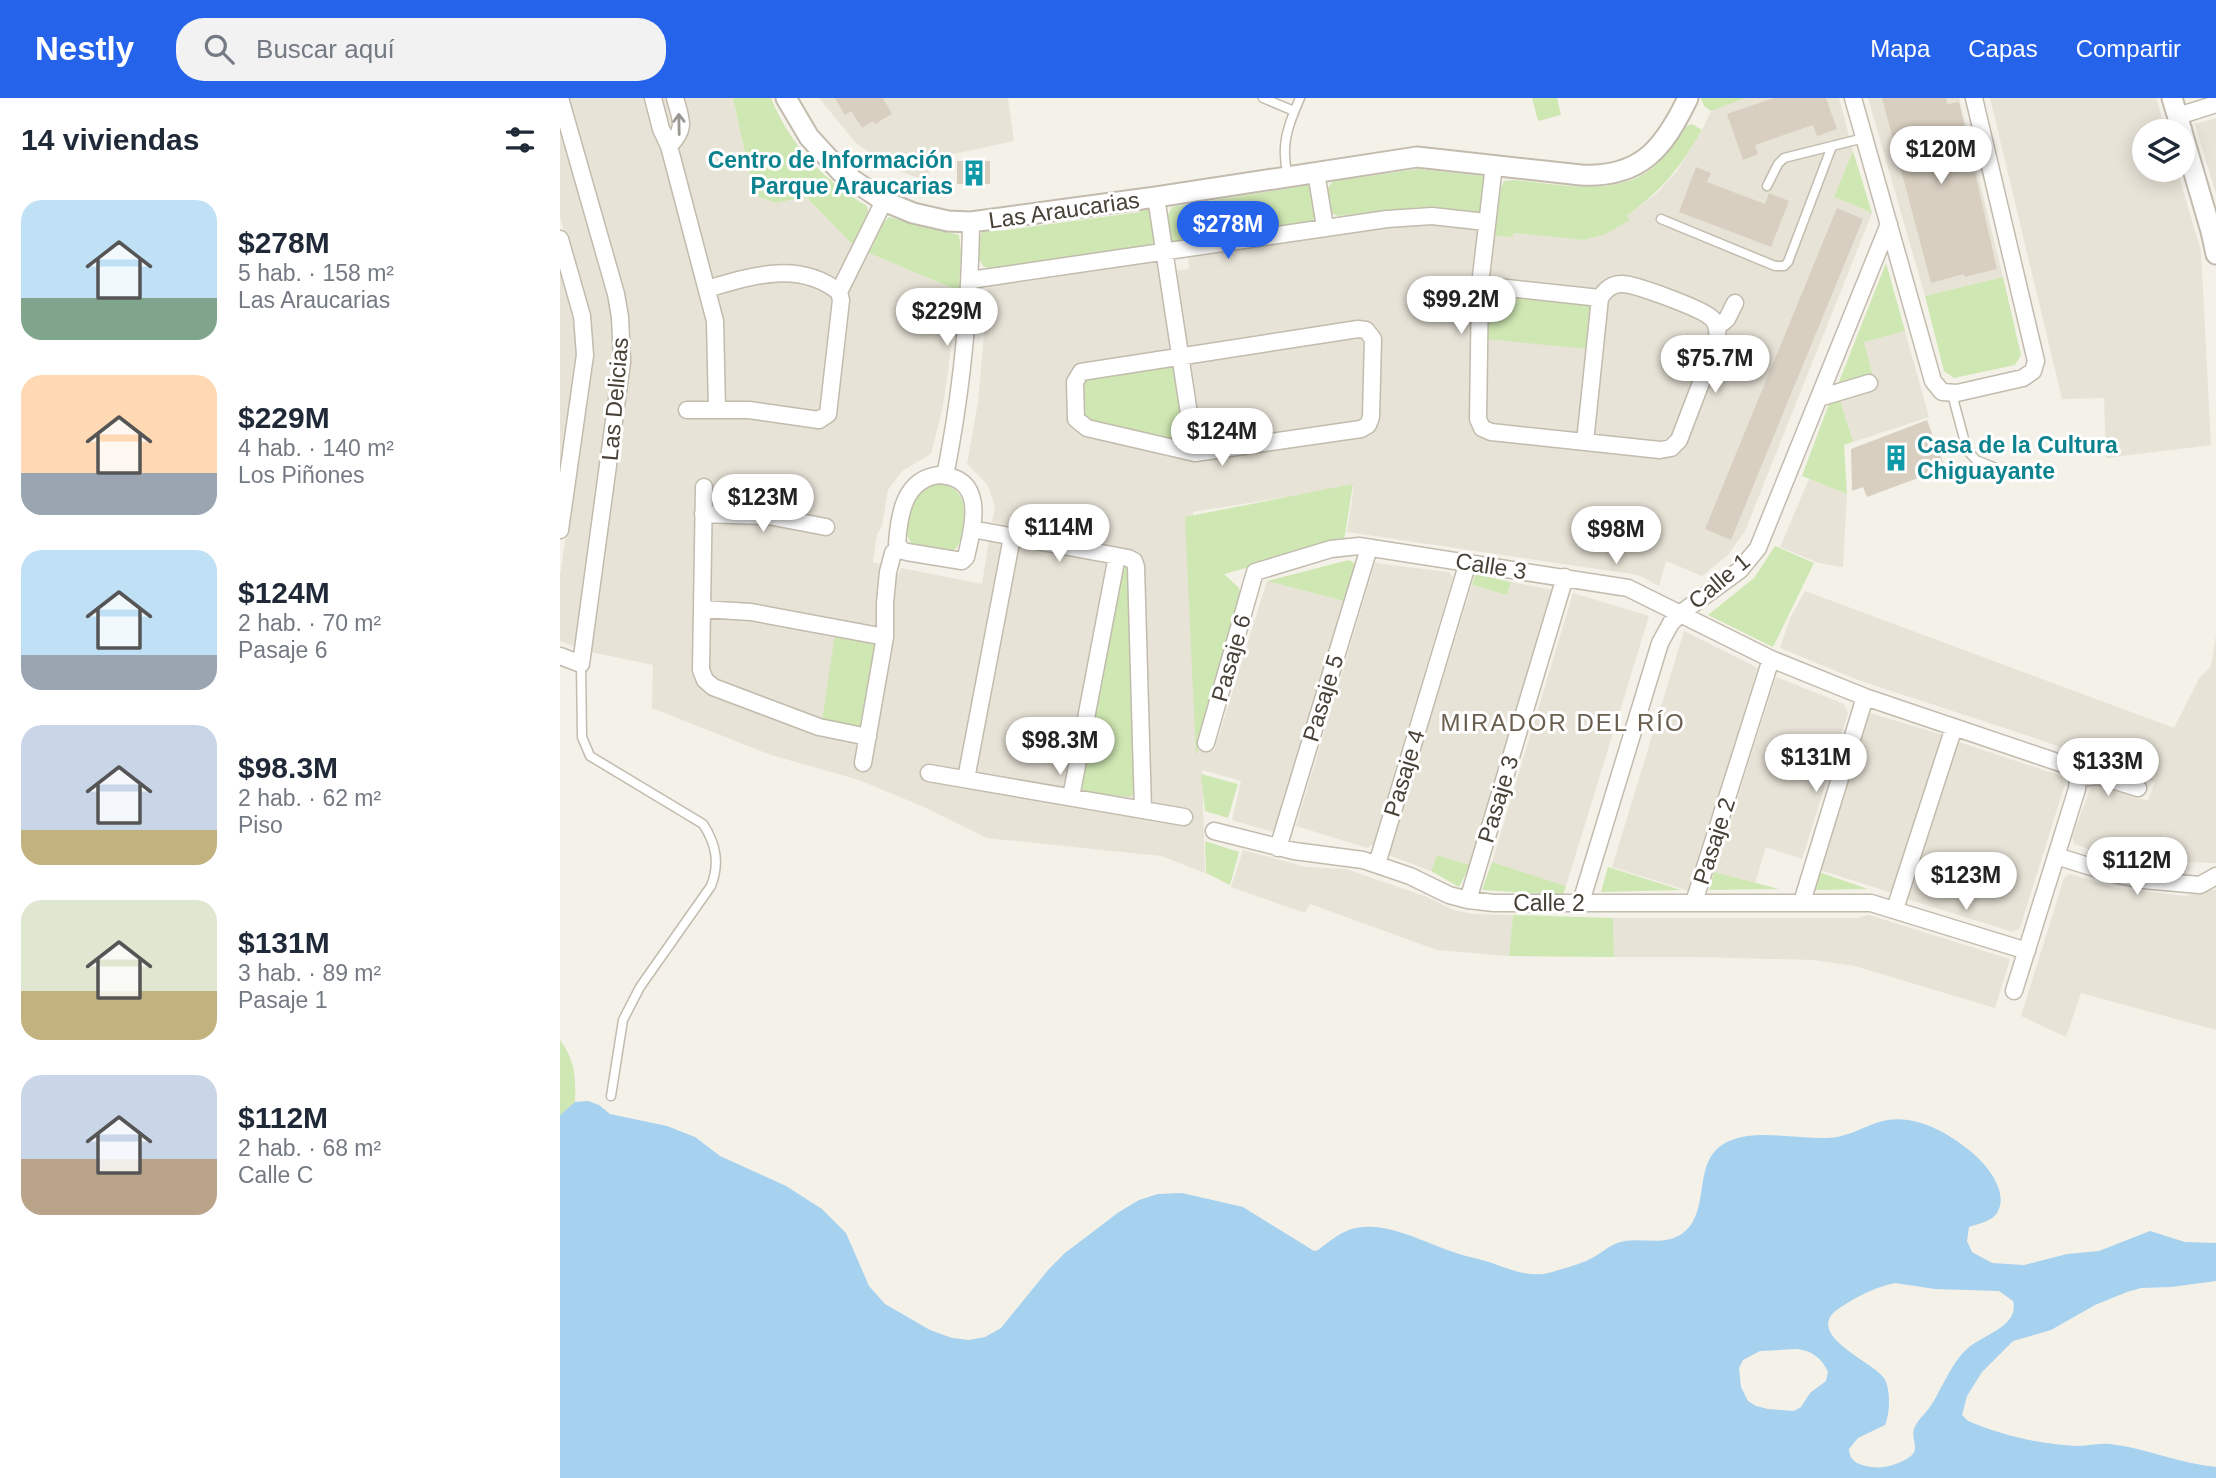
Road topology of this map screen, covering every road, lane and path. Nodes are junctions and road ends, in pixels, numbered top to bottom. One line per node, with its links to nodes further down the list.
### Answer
1 (560, 98): 66 (street, Las Delicias)
2 (653, 98): 14 (street)
3 (675, 98): 14 (street, one-way to 3)
4 (786, 98): 22 (street, Las Araucarias)
5 (1264, 98): 11 (lane)
6 (1300, 98): 11 (lane)
7 (1688, 98): 16 (street, Las Araucarias)
8 (1853, 98): 13 (street)
9 (1974, 98): 41 (street)
10 (2216, 104): 12 (street)
11 (1294, 111): 19 (lane)
12 (2179, 119)
13 (1864, 138): 15 (lane); 26 (street)
14 (669, 146): 34 (street)
15 (1832, 146): 20 (lane); 23 (lane)
16 (1494, 165): 18 (street, Las Araucarias); 25 (street)
17 (2195, 170): 28 (street)
18 (1316, 172): 19 (street, Las Araucarias); 27 (street)
19 (1289, 177): 21 (street, Las Araucarias)
20 (1767, 186)
21 (1156, 197): 24 (street, Las Araucarias); 30 (street)
22 (884, 201): 24 (street, Las Araucarias); 35 (street)
23 (1661, 219)
24 (971, 222): 32 (street)
25 (1486, 222): 27 (street); 33 (street)
26 (1889, 224): 41 (street); 42 (street, Calle 1)
27 (1325, 227): 30 (street)
28 (2214, 230): 31 (street)
29 (560, 239): 53 (street)
30 (1165, 252): 32 (street); 39 (street)
31 (2216, 254)
32 (970, 280): 48 (street)
33 (1480, 285): 36 (street); 45 (street)
34 (707, 289): 35 (street); 44 (street)
35 (839, 292): 44 (street)
36 (1600, 298): 38 (street); 45 (street)
37 (1735, 303): 38 (street)
38 (1717, 327): 45 (street)
39 (1180, 356): 46 (street); 46 (street); 46 (street)
40 (1869, 383): 42 (street)
41 (1952, 394): 47 (lane)
42 (1819, 398): 62 (street, Calle 1)
43 (687, 410): 44 (street)
44 (717, 410)
45 (1585, 442)
46 (1195, 453)
47 (1996, 468)
48 (945, 476): 52 (street); 55 (street)
49 (704, 488): 50 (street)
50 (704, 514): 51 (street); 61 (street)
51 (826, 527)
52 (972, 529): 54 (street); 55 (street)
53 (560, 530)
54 (1012, 537): 57 (street); 74 (street)
55 (899, 548): 63 (street)
56 (1368, 548): 58 (street, Calle 3); 59 (street, Calle 3); 80 (street, Pasaje 5)
57 (1116, 556): 76 (street); 77 (street)
58 (1468, 562): 60 (street, Calle 3); 82 (street, Pasaje 4)
59 (1255, 572): 70 (street, Pasaje 6)
60 (1564, 577): 62 (street, Calle 3); 84 (street, Pasaje 3)
61 (702, 609): 63 (street); 69 (street)
62 (1681, 613): 65 (street, Calle 3); 85 (street, Calle 1)
63 (885, 637): 69 (street)
64 (560, 656): 66 (street)
65 (1772, 659): 67 (street, Calle 3); 86 (street, Pasaje 2)
66 (581, 664): 91 (lane)
67 (1866, 697): 68 (street, Calle 3); 87 (street)
68 (1954, 727): 73 (street, Calle 3); 88 (street)
69 (868, 737): 71 (street)
70 (1206, 743)
71 (863, 763)
72 (929, 773): 74 (street)
73 (2078, 778): 75 (street); 81 (street)
74 (966, 779): 76 (street)
75 (2137, 788)
76 (1071, 797): 77 (street)
77 (1143, 810): 78 (street)
78 (1184, 817)
79 (1214, 831): 80 (street, Calle 2)
80 (1278, 848): 82 (street, Calle 2)
81 (2056, 856): 83 (street); 89 (street)
82 (1377, 864): 84 (street, Calle 2)
83 (2216, 876)
84 (1468, 900): 85 (street, Calle 2)
85 (1581, 902): 86 (street, Calle 2)
86 (1694, 902): 87 (street, Calle 2)
87 (1802, 902): 88 (street, Calle 2)
88 (1895, 909): 89 (street, Calle 2)
89 (2027, 951): 90 (street)
90 (2014, 991)
91 (611, 1096)

